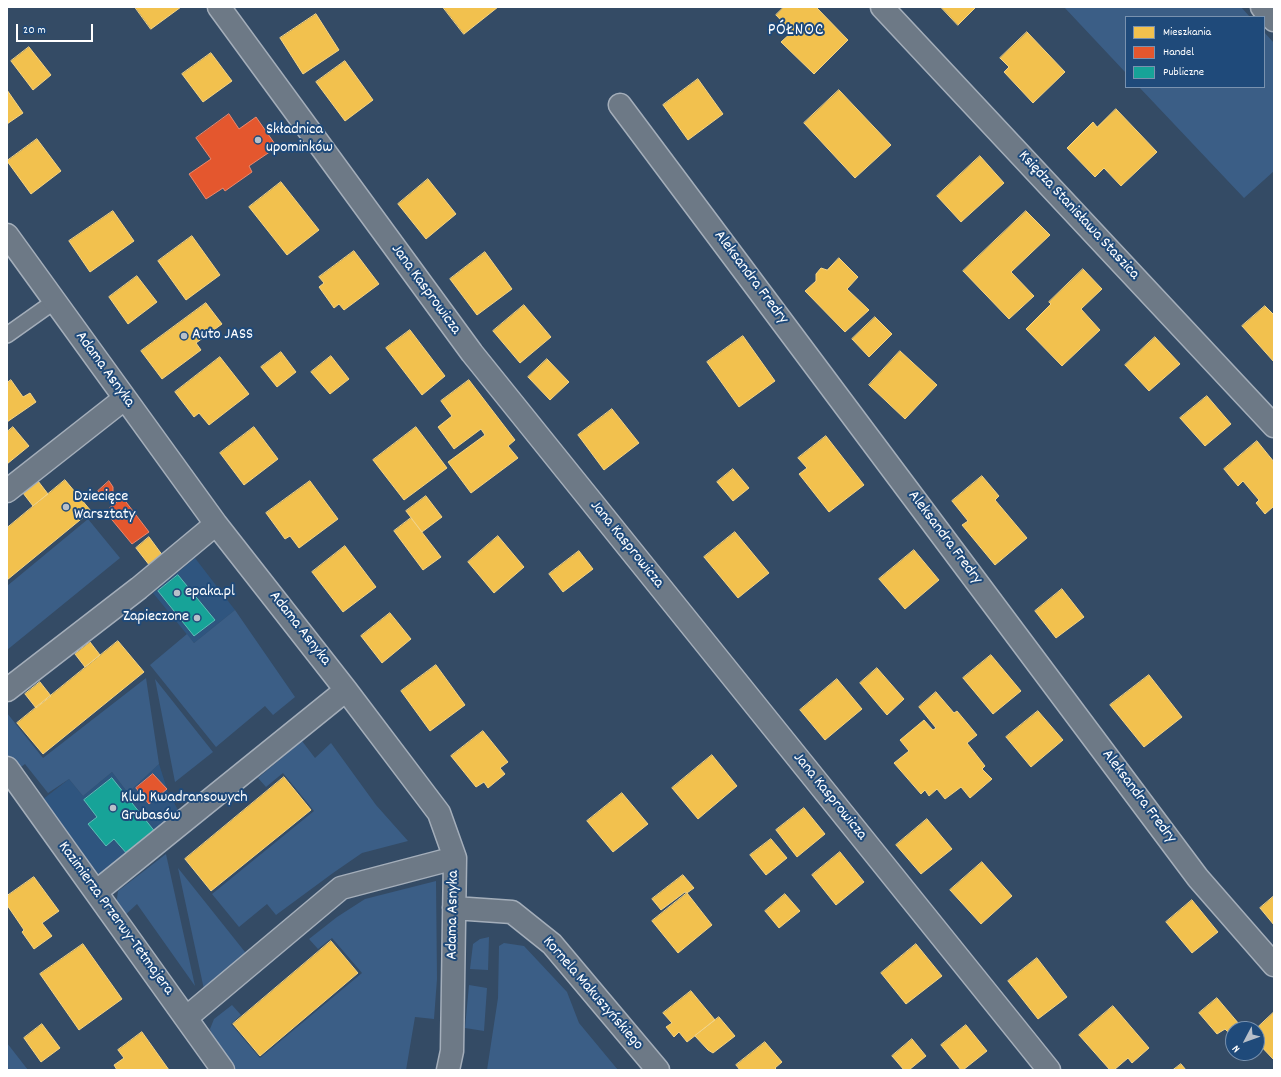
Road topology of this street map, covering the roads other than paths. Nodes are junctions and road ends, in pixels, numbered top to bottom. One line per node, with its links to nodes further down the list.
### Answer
1 (219, 7): 24 (street, Jana Kasprowicza)
2 (882, 7): 10 (street, Księdza Stanisława Staszica)
3 (1262, 7): 4 (street)
4 (1274, 20)
5 (620, 105): 19 (street, Aleksandra Fredry)
6 (7, 235): 7 (street, Adama Asnyka)
7 (55, 302): 8 (lane); 9 (street, Adama Asnyka)
8 (7, 335)
9 (124, 399): 11 (street); 12 (street, Adama Asnyka)
10 (1274, 426)
11 (7, 491)
12 (216, 524): 13 (street); 14 (street, Adama Asnyka)
13 (7, 690)
14 (346, 690): 16 (street, Adama Asnyka); 17 (street)
15 (7, 768): 17 (street, Kazimierza Przerwy-Tetmajera)
16 (455, 858): 18 (street, Adama Asnyka); 20 (street)
17 (96, 892): 20 (street, Kazimierza Przerwy-Tetmajera)
18 (454, 908): 22 (street, Adama Asnyka); 23 (street, Kornela Makuszyńskiego)
19 (1274, 965)
20 (186, 1018): 21 (street, Kazimierza Przerwy-Tetmajera)
21 (222, 1070)
22 (448, 1070)
23 (658, 1070)
24 (1049, 1070)

